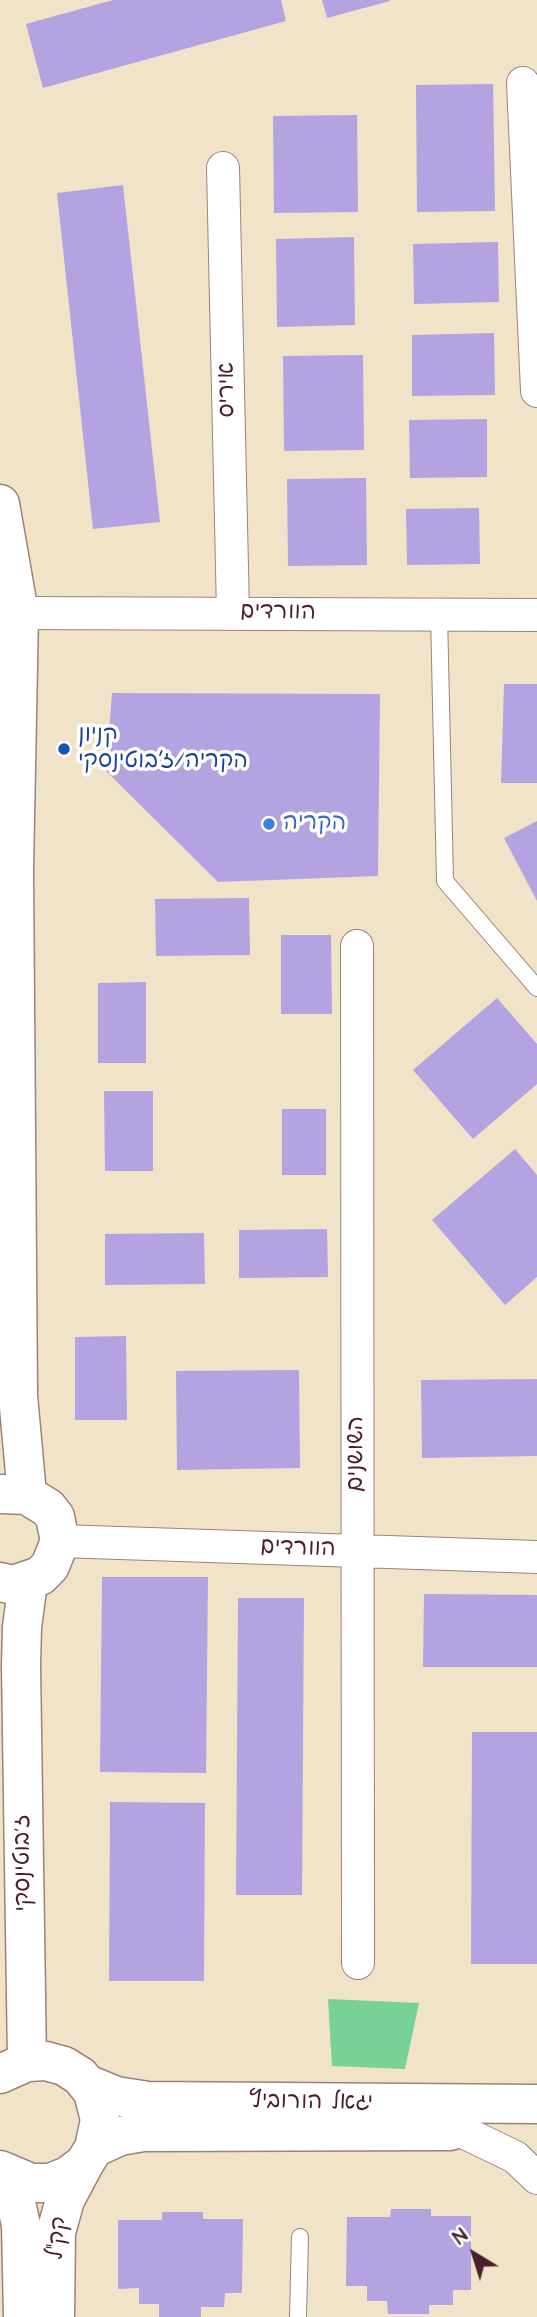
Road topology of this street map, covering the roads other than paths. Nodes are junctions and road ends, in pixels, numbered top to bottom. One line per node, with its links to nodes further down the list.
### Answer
1 (523, 83): 3 (street)
2 (223, 167): 5 (street, איריס)
3 (537, 391)
4 (0, 503): 6 (street)
5 (233, 612): 6 (street, הוורדים); 7 (street, הוורדים)
6 (19, 613): 9 (street)
7 (439, 614): 8 (street, הוורדים); 11 (lane)
8 (537, 615)
9 (7, 870): 12 (street)
10 (357, 946): 14 (street, השושנים)
11 (537, 988)
12 (9, 1493): 13 (street)
13 (60, 1541): 14 (street, הוורדים); 16 (street)
14 (358, 1552): 15 (street, הוורדים); 17 (street, השושנים)
15 (537, 1557)
16 (9, 1584): 18 (street, ז'בוטינסקי)
17 (358, 1963)
18 (13, 2068): 19 (street, יגאל הורוביץ)
19 (87, 2084): 20 (street, יגאל הורוביץ); 23 (street, קק"ל)
20 (537, 2104)
21 (461, 2131): 22 (street, יגאל הורוביץ); 23 (street, יגאל הורוביץ); 25 (street)
22 (537, 2131)
23 (89, 2156): 24 (street, יגאל הורוביץ); 28 (street, קק"ל)
24 (0, 2171): 27 (street, קק"ל)
25 (537, 2178)
26 (300, 2236): 29 (lane)
27 (23, 2317)
28 (55, 2317)
29 (298, 2317)

